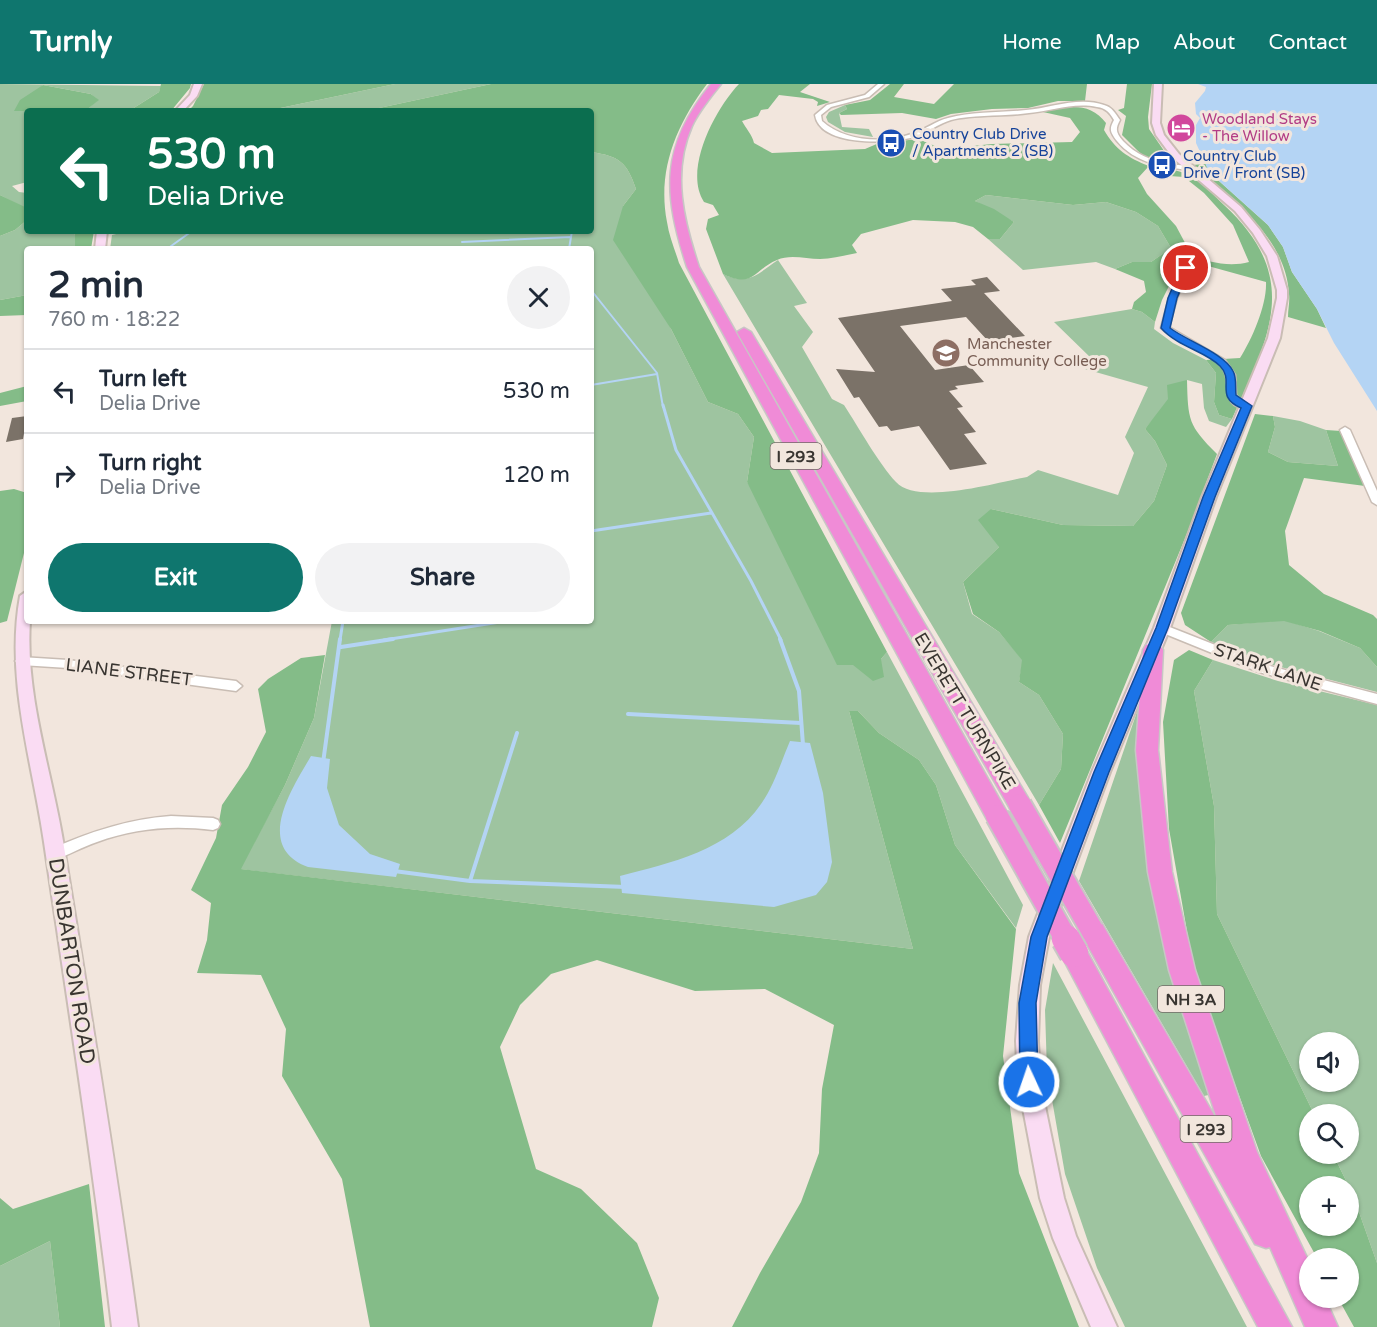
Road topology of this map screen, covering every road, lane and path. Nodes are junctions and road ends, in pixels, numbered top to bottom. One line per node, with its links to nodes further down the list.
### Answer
1 (198, 84): 6 (main road)
2 (716, 84): 21 (highway, EVERETT TURNPIKE / I 293, bridge)
3 (728, 84): 22 (highway, EVERETT TURNPIKE / I 293, bridge)
4 (881, 84): 7 (street)
5 (1158, 84): 7 (main road, NH 3A)
6 (182, 108)
7 (1189, 168): 9 (main road, NH 3A)
8 (1186, 268): 9 (street)
9 (1247, 406): 13 (main road, NH 3A)
10 (1345, 430): 11 (street)
11 (1377, 502)
12 (24, 607): 14 (main road, DUNBARTON ROAD)
13 (1158, 639): 16 (street, STARK LANE); 20 (main road, NH 3A); 22 (highway, NH 3A)
14 (21, 661): 15 (street, LIANE STREET); 18 (main road, DUNBARTON ROAD)
15 (236, 686)
16 (1377, 699)
17 (213, 824): 18 (street)
18 (54, 854): 19 (main road, DUNBARTON ROAD)
19 (125, 1327)
20 (1104, 1327)
21 (1276, 1327)
22 (1321, 1327)

